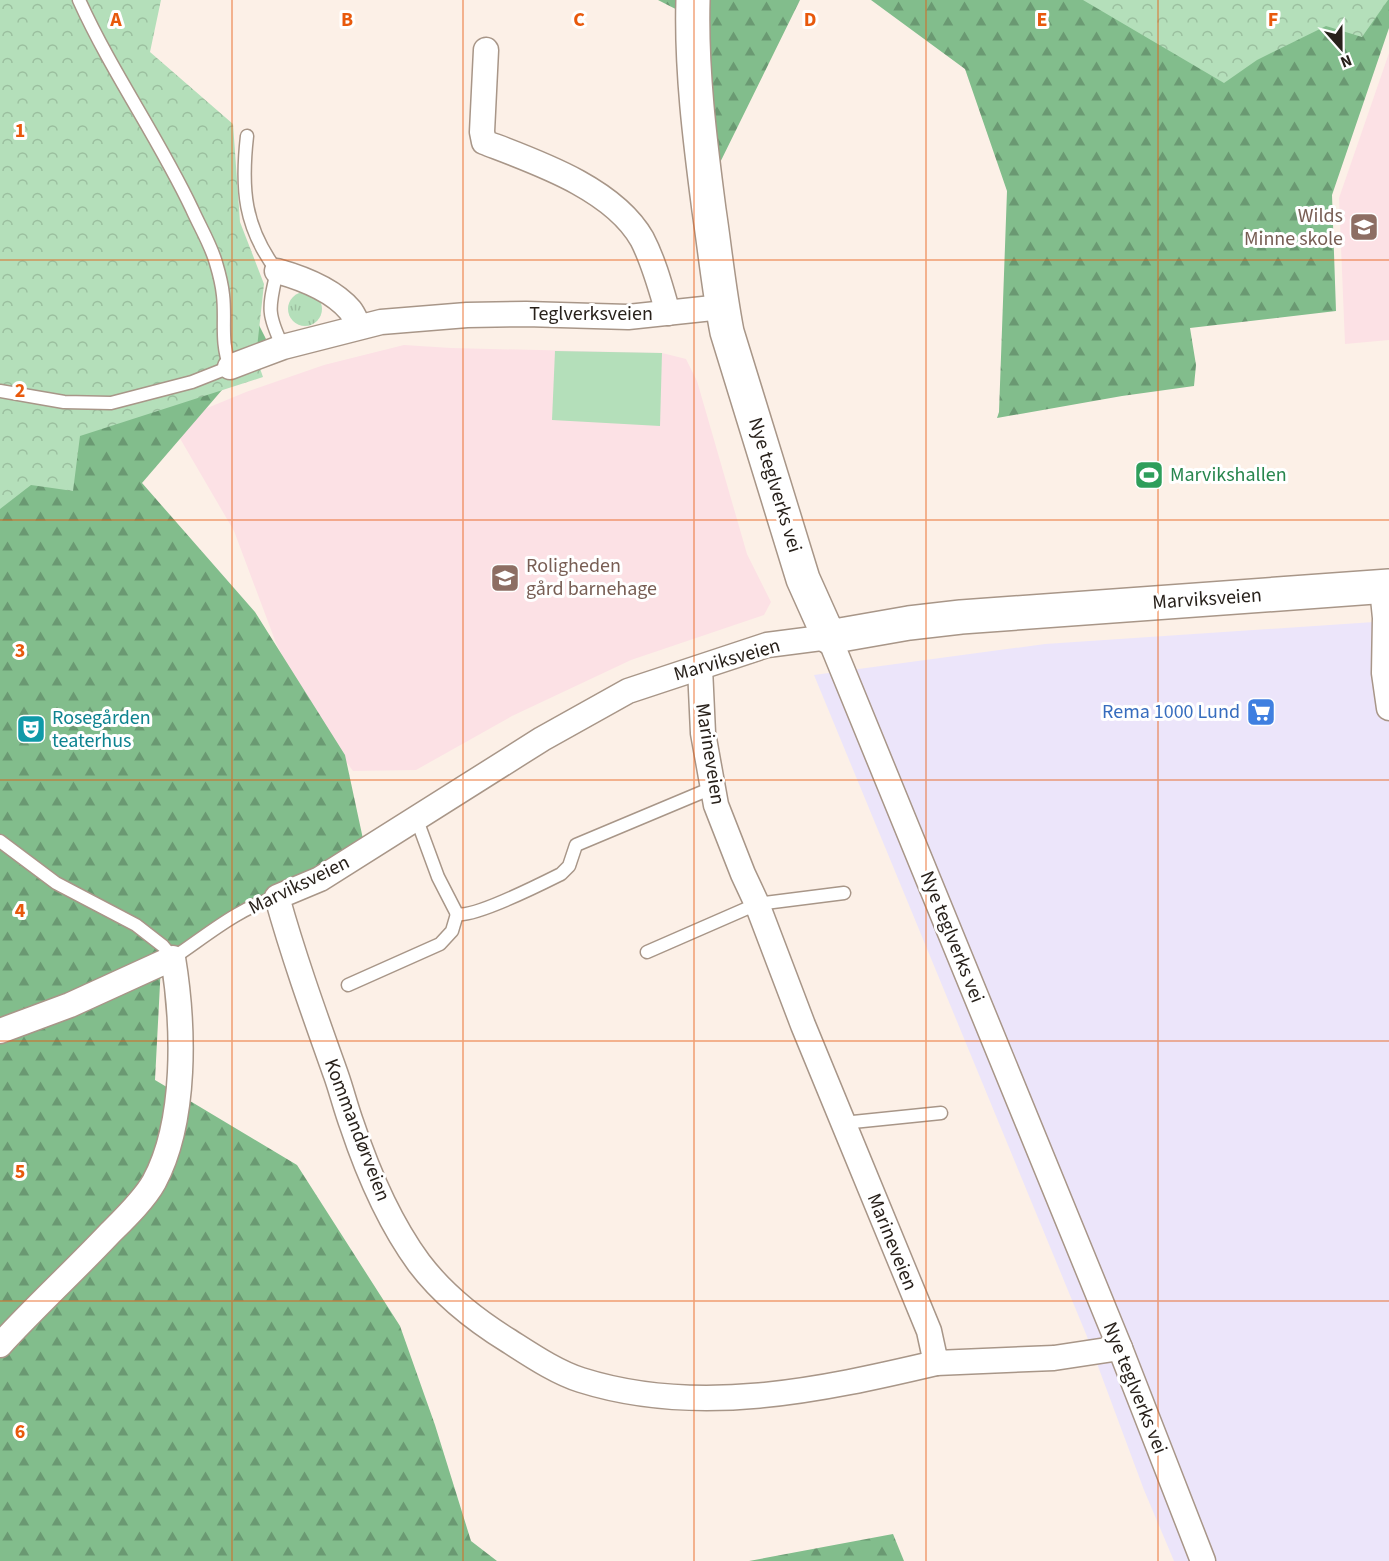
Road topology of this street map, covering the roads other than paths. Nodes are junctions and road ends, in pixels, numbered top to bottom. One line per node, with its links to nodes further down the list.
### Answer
1 (79, 0): 10 (lane)
2 (693, 0): 6 (street)
3 (486, 50): 7 (street)
4 (247, 136): 5 (lane)
5 (277, 271): 8 (street); 9 (lane)
6 (722, 307): 7 (street, Teglverksveien); 13 (street, Nye teglverks vei)
7 (668, 313): 8 (street, Teglverksveien)
8 (359, 327): 9 (street, Teglverksveien)
9 (283, 347): 10 (street, Teglverksveien)
10 (230, 367): 11 (lane)
11 (0, 391)
12 (1385, 587): 13 (street, Marviksveien); 15 (street)
13 (829, 637): 14 (street, Marviksveien); 30 (street, Nye teglverks vei)
14 (700, 668): 16 (street, Marineveien); 17 (street, Marviksveien)
15 (1389, 708)
16 (712, 788): 21 (street, Marineveien); 22 (lane)
17 (417, 820): 20 (street, Marviksveien); 22 (lane)
18 (0, 841): 24 (lane)
19 (844, 893): 21 (lane)
20 (277, 897): 24 (lane, Marviksveien); 31 (street, Kommandørveien)
21 (757, 904): 23 (lane); 28 (street, Marineveien)
22 (457, 914): 25 (lane)
23 (647, 952)
24 (173, 958): 26 (street); 29 (street)
25 (348, 985)
26 (0, 1031)
27 (941, 1113): 28 (lane)
28 (843, 1123): 31 (street, Marineveien)
29 (0, 1345)
30 (1120, 1348): 31 (street); 32 (street, Nye teglverks vei)
31 (936, 1363)
32 (1203, 1561)

